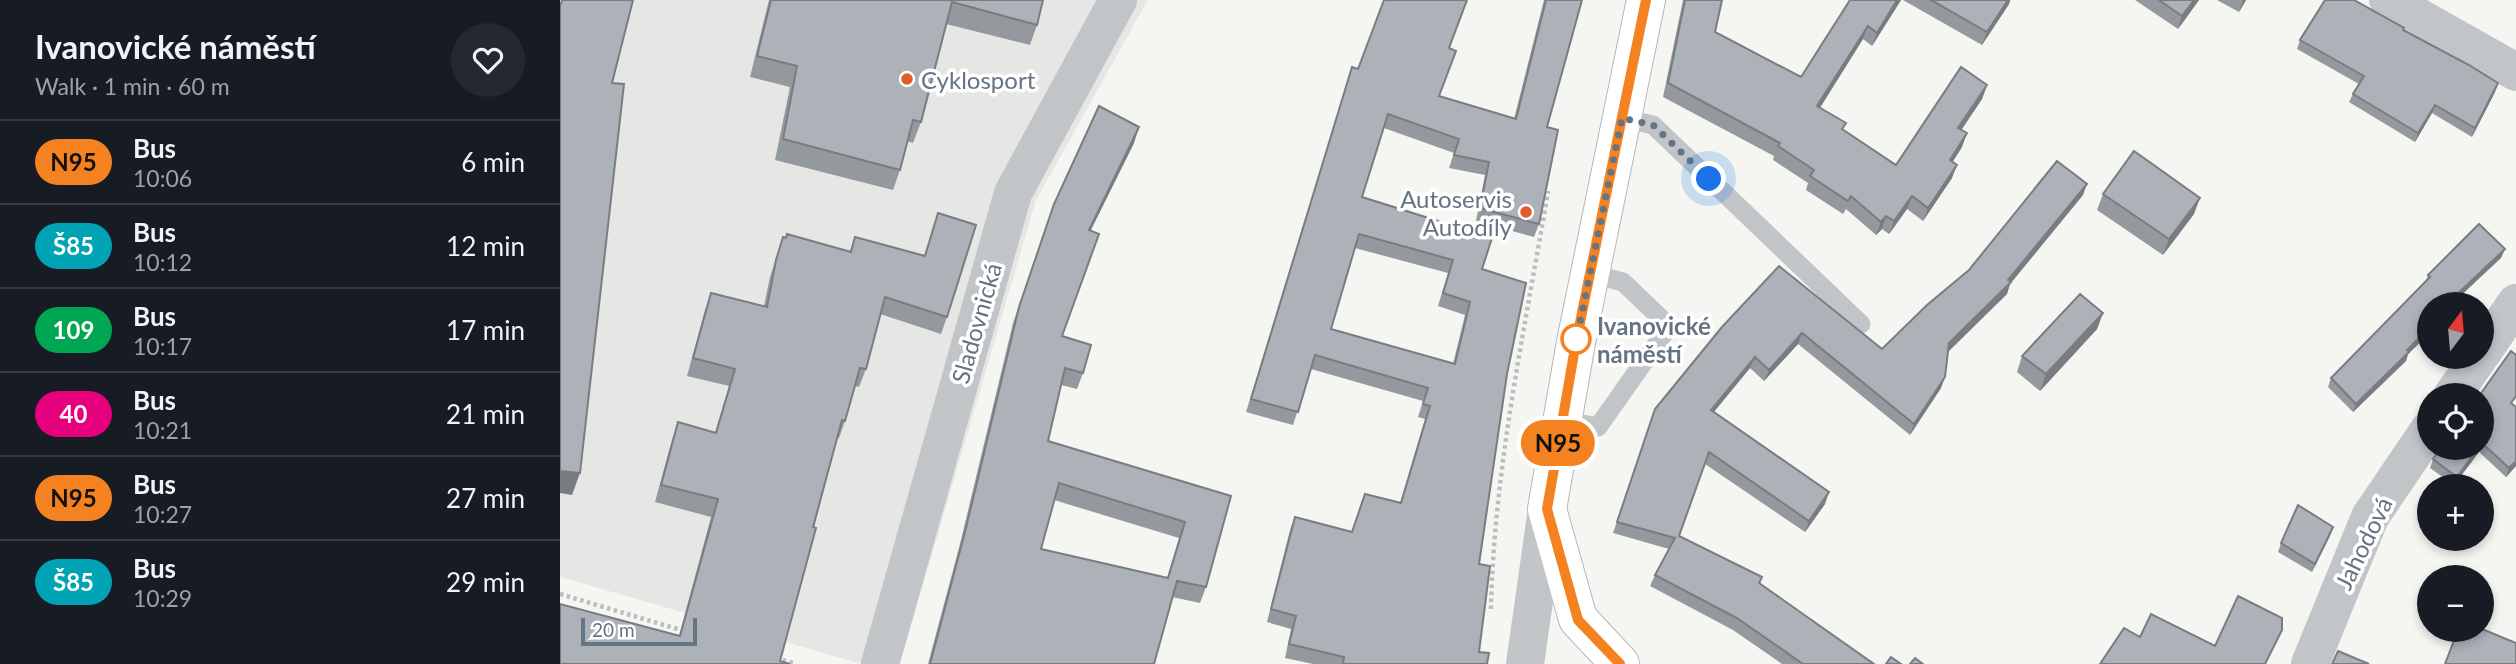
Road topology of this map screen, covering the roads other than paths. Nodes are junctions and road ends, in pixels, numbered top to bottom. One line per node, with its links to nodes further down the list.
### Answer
1 (1118, 0): 11 (street, Sladovnická)
2 (1646, 0): 5 (main road)
3 (2388, 0): 4 (street)
4 (2516, 72)
5 (1622, 118): 6 (main road); 7 (lane)
6 (1589, 273): 8 (main road); 8 (lane)
7 (1861, 324)
8 (1562, 420): 10 (main road)
9 (2417, 448): 14 (street, Jahodová)
10 (1547, 509): 12 (street); 13 (main road)
11 (880, 664)
12 (1525, 664)
13 (1620, 664)
14 (2310, 664)

